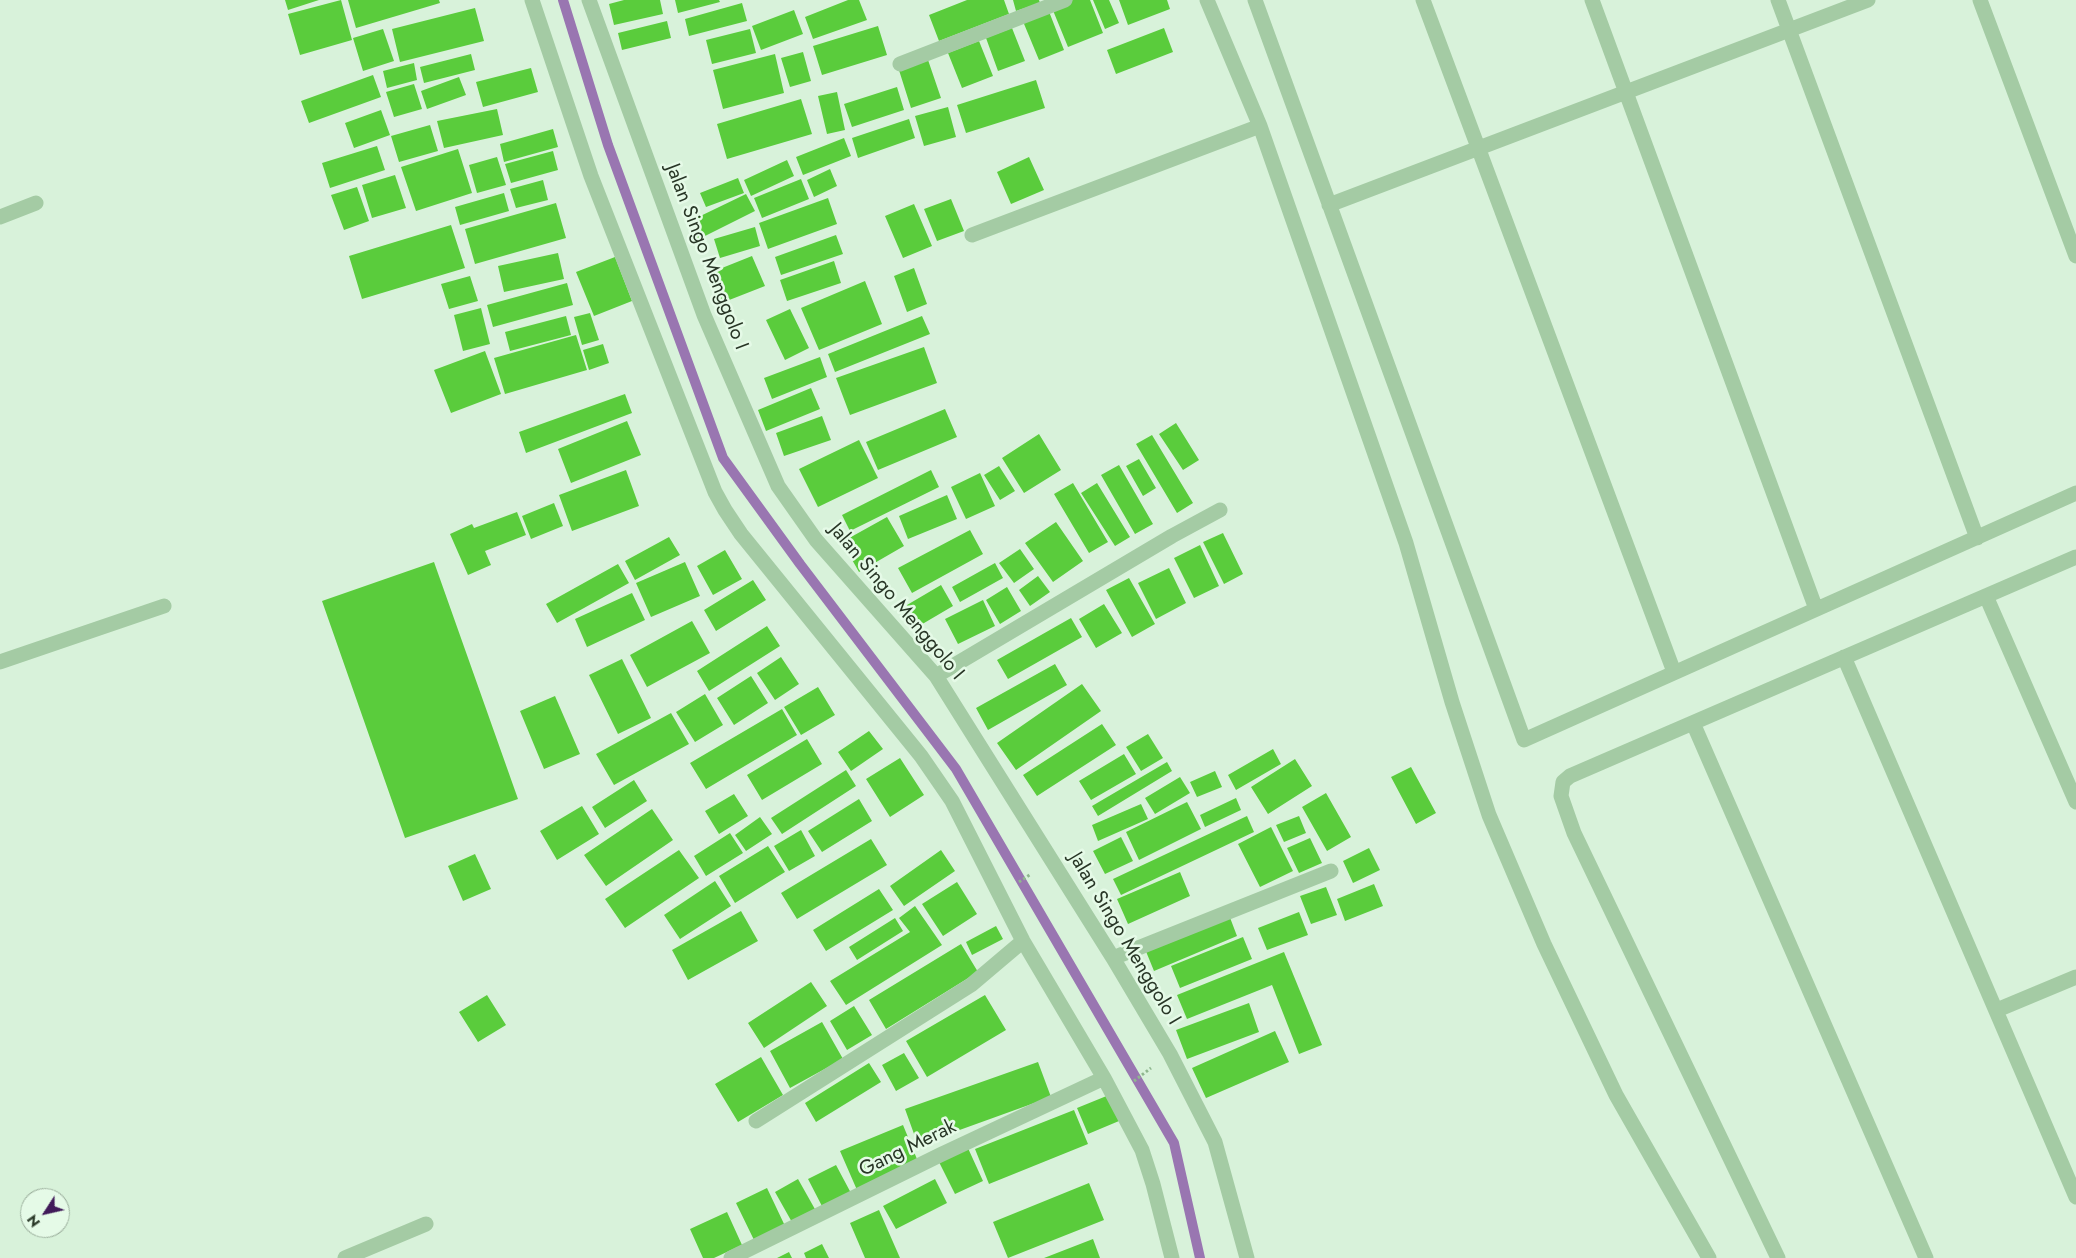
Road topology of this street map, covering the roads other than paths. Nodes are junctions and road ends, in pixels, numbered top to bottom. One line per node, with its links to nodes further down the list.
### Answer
1 (532, 0): 35 (street)
2 (589, 0): 31 (street, Jalan Singo Menggolo I)
3 (1065, 0): 12 (street)
4 (1207, 0): 14 (street)
5 (1255, 0): 17 (street)
6 (1424, 0): 15 (street)
7 (1592, 0): 13 (street)
8 (1778, 0): 11 (street)
9 (1868, 0): 11 (street)
10 (1980, 0): 20 (street)
11 (1789, 30): 13 (street); 23 (street)
12 (900, 64)
13 (1626, 92): 15 (street); 27 (street)
14 (1260, 126): 19 (street); 47 (street)
15 (1478, 147): 17 (street); 30 (street)
16 (36, 203): 18 (street)
17 (1329, 205): 30 (street)
18 (0, 217)
19 (972, 235)
20 (2076, 256)
21 (2076, 494): 23 (street)
22 (1220, 510): 31 (street)
23 (1977, 538): 27 (street)
24 (2076, 557): 25 (street)
25 (1986, 596): 28 (street); 33 (street)
26 (164, 606): 29 (street)
27 (1816, 609): 30 (street)
28 (1844, 658): 32 (street); 38 (street)
29 (0, 662)
30 (1674, 672)
31 (936, 676): 36 (street, Jalan Singo Menggolo I)
32 (1693, 722): 48 (street); 49 (street)
33 (2076, 802)
34 (1331, 871): 36 (street)
35 (1023, 941): 39 (street); 40 (street)
36 (1113, 958): 46 (street, Jalan Singo Menggolo I)
37 (2076, 977): 38 (street)
38 (1997, 1010): 41 (street)
39 (1104, 1078): 44 (street, Gang Merak); 45 (street)
40 (756, 1121)
41 (2076, 1197)
42 (426, 1224): 43 (street)
43 (345, 1258)
44 (732, 1258)
45 (1172, 1258)
46 (1247, 1258)
47 (1709, 1258)
48 (1778, 1258)
49 (1926, 1258)

